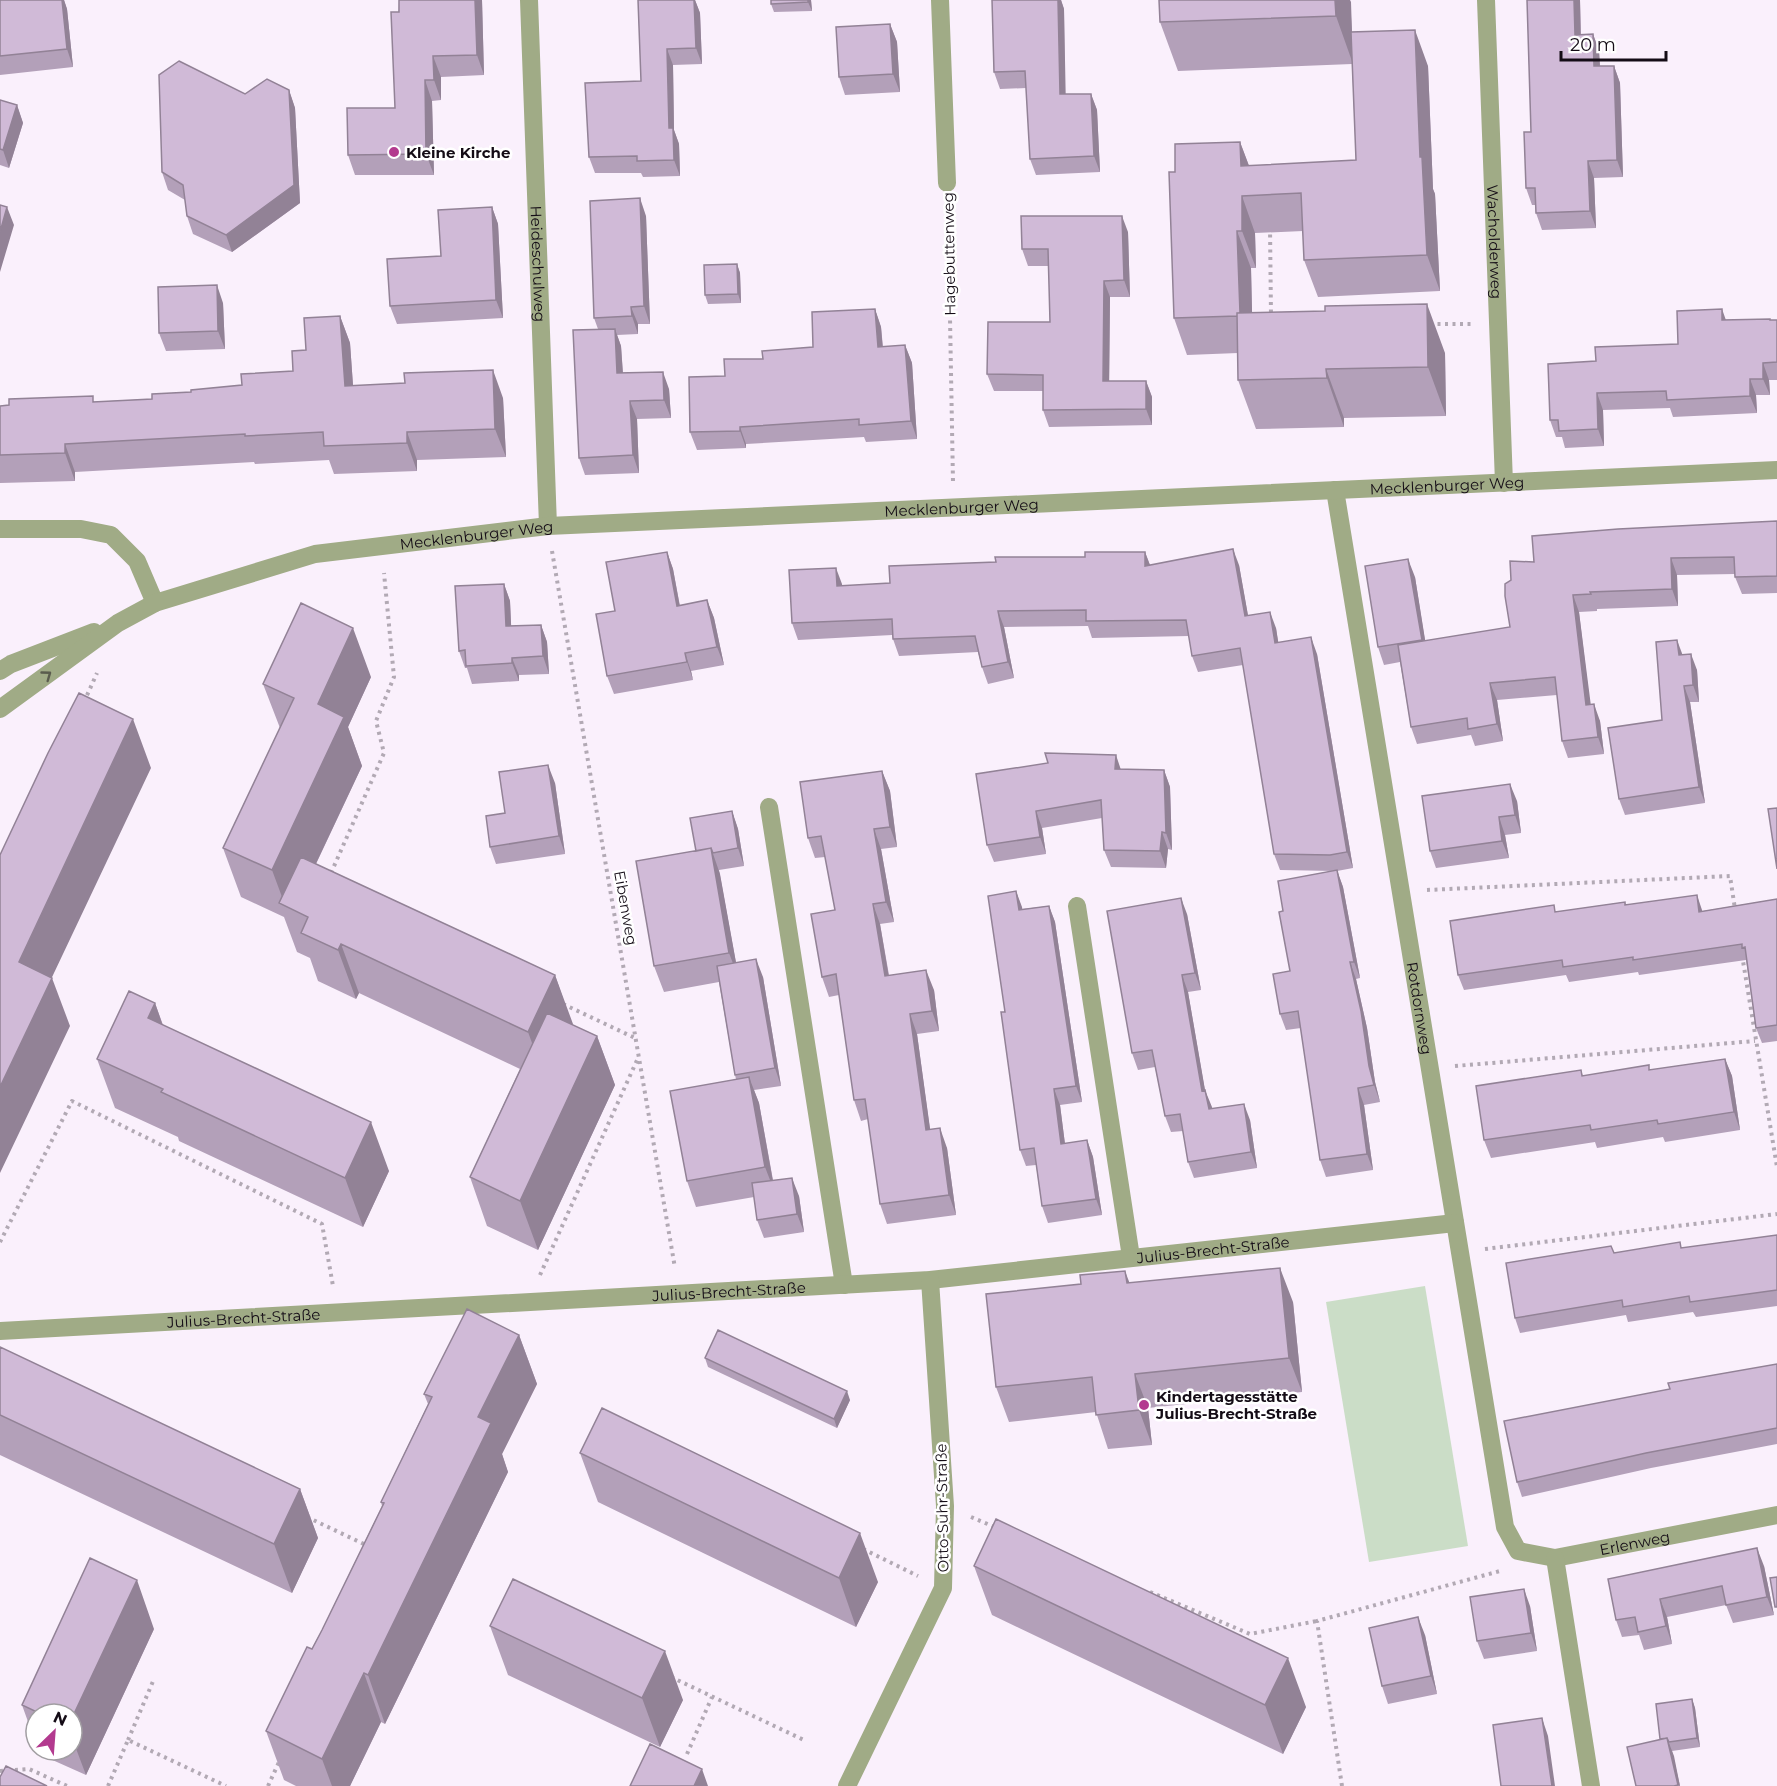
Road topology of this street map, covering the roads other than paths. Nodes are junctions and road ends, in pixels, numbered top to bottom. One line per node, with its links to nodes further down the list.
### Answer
1 (529, 0): 8 (street, Heideschulweg)
2 (940, 0): 4 (street, Hagebuttenweg)
3 (1486, 0): 6 (street, Wacholderweg)
4 (947, 183)
5 (1777, 470): 6 (street, Mecklenburger Weg)
6 (1504, 483): 7 (street, Mecklenburger Weg)
7 (1335, 490): 8 (street, Mecklenburger Weg); 16 (street, Rotdornweg)
8 (548, 526): 10 (street, Mecklenburger Weg)
9 (0, 529): 10 (street)
10 (155, 603): 11 (street, Mecklenburger Weg)
11 (118, 623): 12 (street, Mecklenburger Weg); 13 (street, Mecklenburger Weg, one-way to 11)
12 (0, 671)
13 (0, 709)
14 (769, 807): 19 (street)
15 (1077, 906): 17 (street)
16 (1455, 1223): 17 (street, Julius-Brecht-Straße); 22 (street, Rotdornweg)
17 (1131, 1257): 18 (street, Julius-Brecht-Straße)
18 (930, 1280): 19 (street, Julius-Brecht-Straße); 24 (street, Otto-Suhr-Straße)
19 (844, 1285): 20 (street, Julius-Brecht-Straße)
20 (0, 1331)
21 (1777, 1515): 23 (street, Erlenweg)
22 (1518, 1551): 23 (street, Erlenweg)
23 (1555, 1558): 25 (street)
24 (847, 1786)
25 (1591, 1786)

